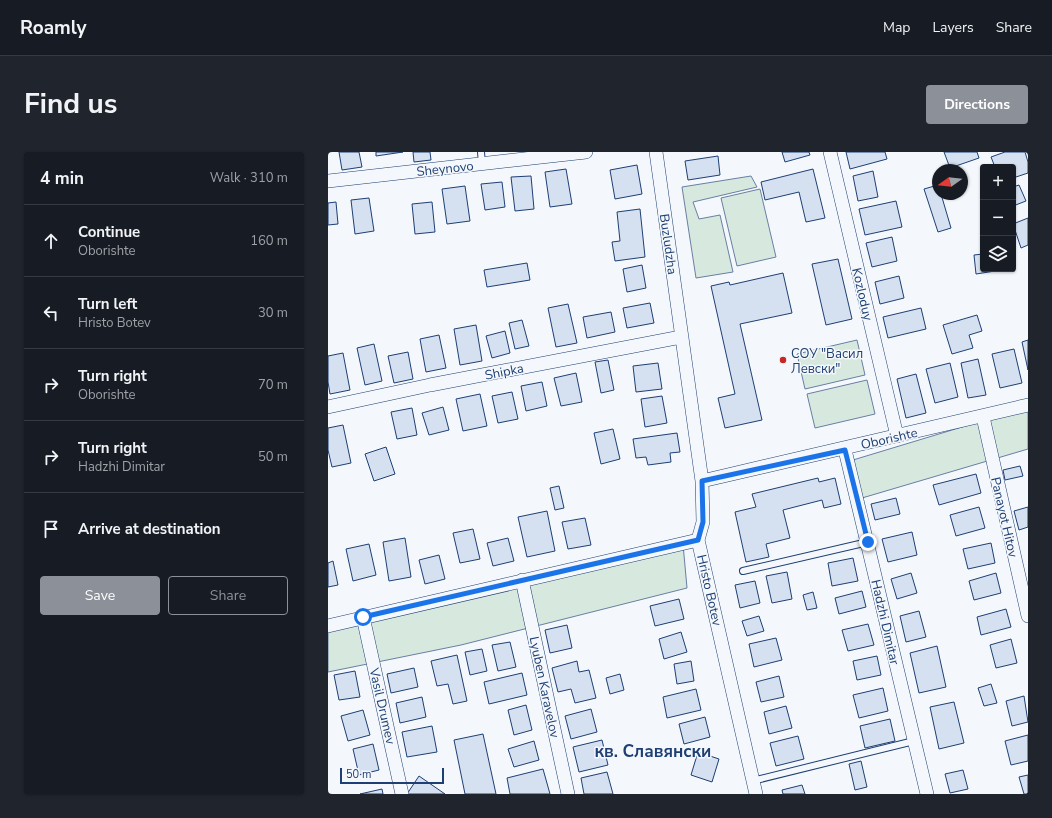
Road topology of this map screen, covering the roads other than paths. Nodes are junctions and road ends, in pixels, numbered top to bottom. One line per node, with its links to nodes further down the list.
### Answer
1 (586, 152): 4 (street, Sheynovo)
2 (656, 152): 6 (street, Buzludzha)
3 (830, 152): 10 (street, Kozloduy)
4 (482, 158): 5 (street, Sheynovo)
5 (328, 181)
6 (681, 337): 8 (street, Shipka); 12 (street, Hristo Botev)
7 (1028, 406): 9 (street, Oborishte)
8 (328, 407)
9 (983, 417): 10 (street, Oborishte); 17 (street, Panayot Hitov)
10 (897, 436): 11 (street, Oborishte)
11 (845, 450): 12 (street, Oborishte); 14 (street, Hadzhi Dimitar)
12 (702, 481): 13 (street, Hristo Botev)
13 (698, 540): 16 (street); 21 (street, Hristo Botev)
14 (868, 542): 15 (lane); 20 (street, Hadzhi Dimitar)
15 (743, 571)
16 (522, 580): 18 (street); 23 (street, Lyuben Karavelov)
17 (1028, 616)
18 (363, 617): 19 (street); 22 (street, Vasil Drumev)
19 (328, 626)
20 (914, 741): 21 (lane); 25 (street, Hadzhi Dimitar)
21 (752, 781): 24 (street, Hristo Botev)
22 (402, 794)
23 (568, 794)
24 (756, 794)
25 (927, 794)

